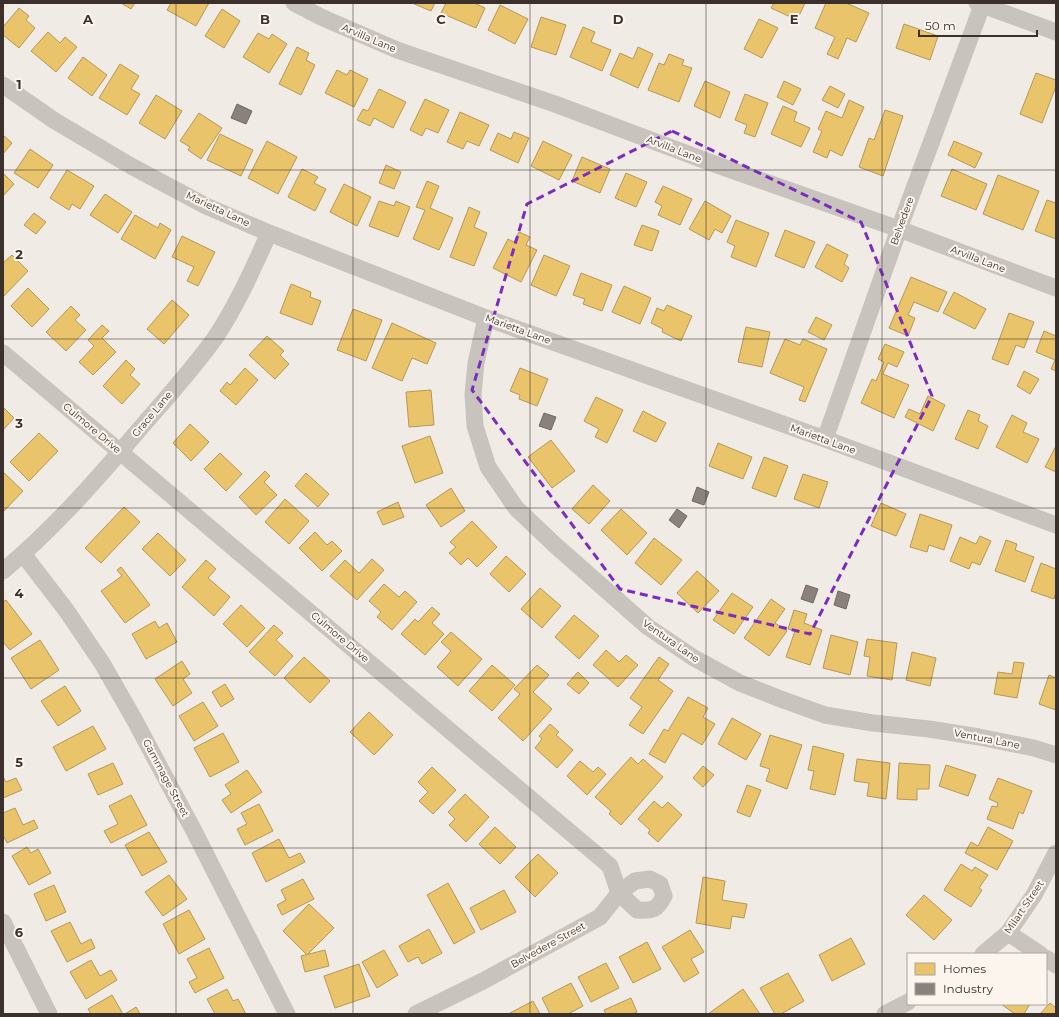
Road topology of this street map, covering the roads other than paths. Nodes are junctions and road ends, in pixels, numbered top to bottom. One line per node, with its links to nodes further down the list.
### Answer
1 (294, 3): 5 (street, Arvilla Lane)
2 (981, 4): 3 (street); 5 (street, Belvedere)
3 (1056, 32)
4 (3, 85): 6 (street, Marietta Lane)
5 (899, 229): 7 (street, Arvilla Lane); 10 (street, Belvedere)
6 (269, 233): 8 (street, Marietta Lane); 11 (street, Grace Lane)
7 (1056, 288)
8 (486, 318): 10 (street, Marietta Lane); 15 (street, Ventura Lane)
9 (3, 353): 11 (street, Culmore Drive)
10 (825, 439): 12 (street, Marietta Lane)
11 (120, 452): 13 (street, Grace Lane); 17 (street, Culmore Drive)
12 (1056, 526)
13 (23, 554): 14 (street, Grace Lane); 26 (street, Gammage Street)
14 (3, 570)
15 (1056, 755)
16 (1056, 853): 19 (street, Milart Street)
17 (619, 893): 17 (street); 27 (street, Belvedere Street)
18 (3, 922): 25 (street)
19 (1008, 933): 20 (street, Milart Street); 21 (street)
20 (984, 953)
21 (1038, 953)
22 (1047, 959): 23 (street)
23 (1056, 965)
24 (907, 1003): 28 (street)
25 (49, 1014)
26 (287, 1014)
27 (416, 1014)
28 (885, 1014)

